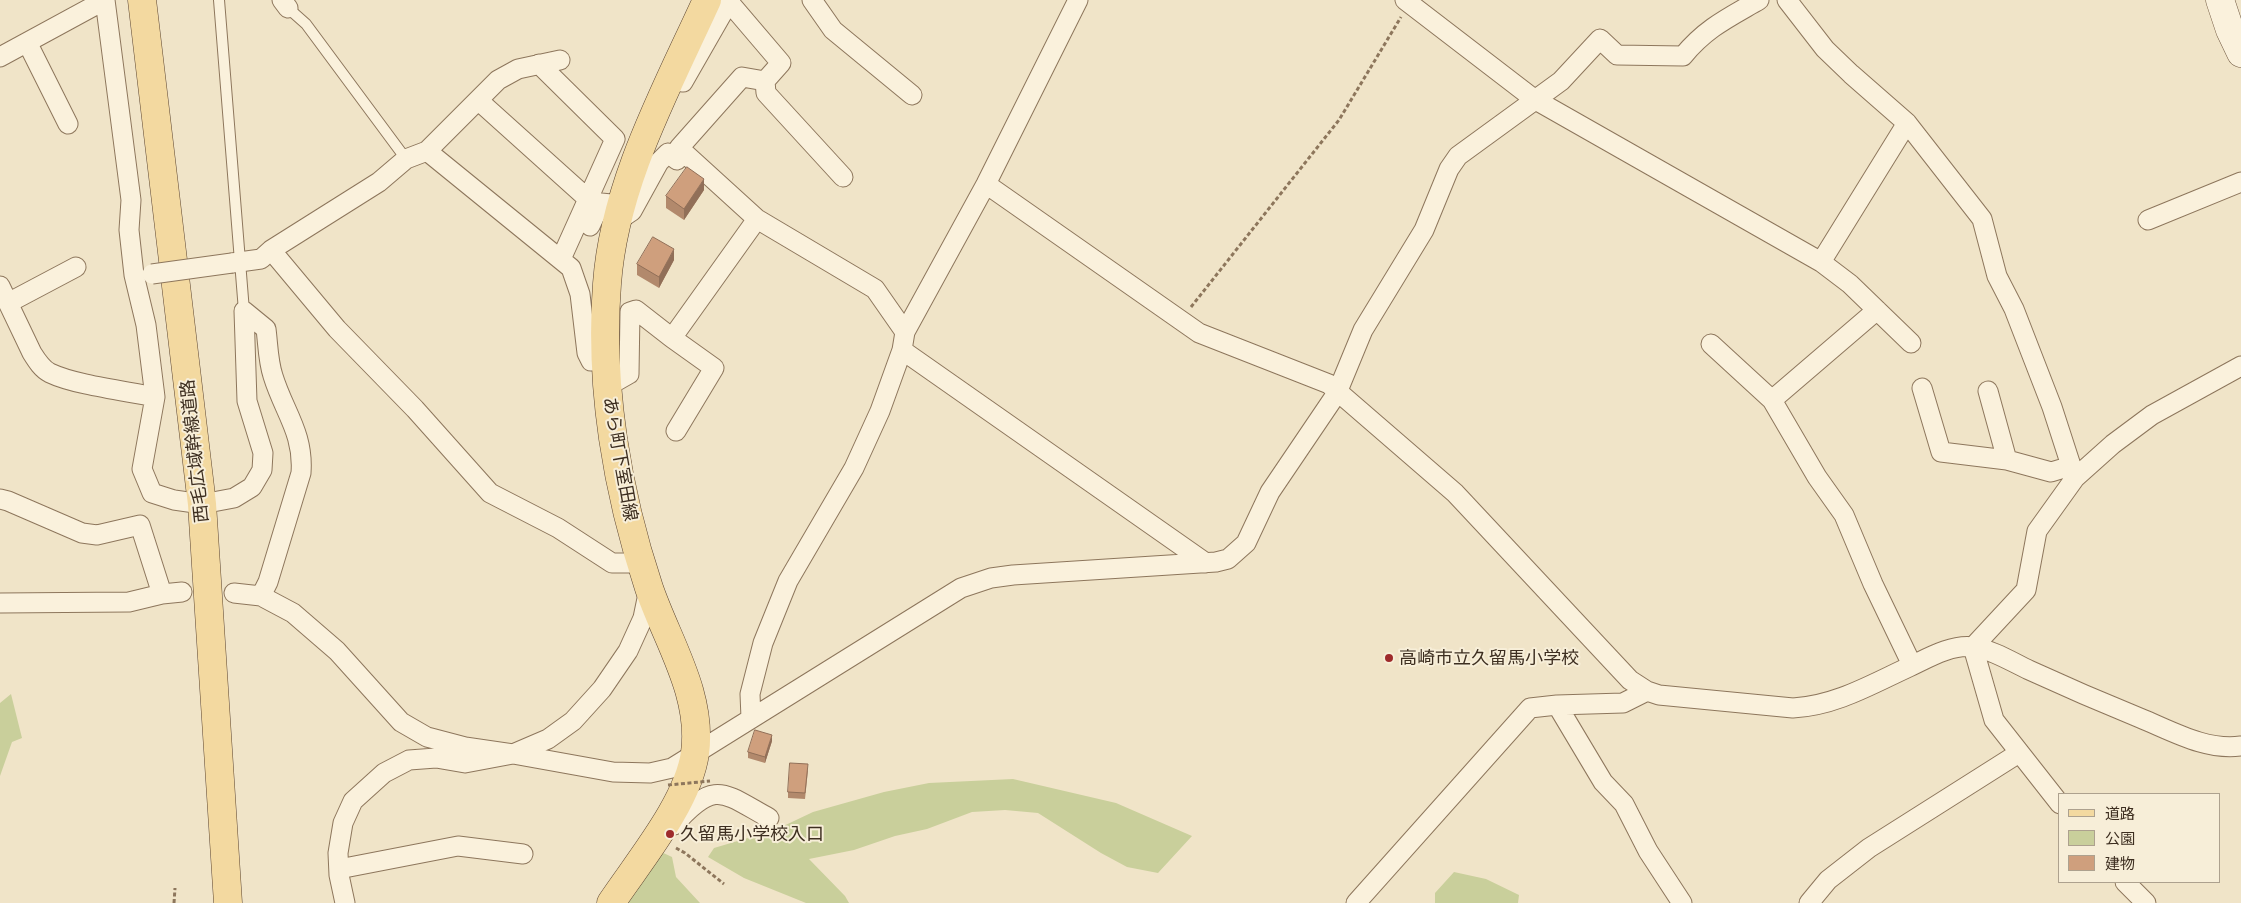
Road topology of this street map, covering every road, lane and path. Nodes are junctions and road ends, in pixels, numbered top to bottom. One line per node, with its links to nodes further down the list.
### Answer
1 (105, 0): 12 (street); 38 (street)
2 (142, 0): 59 (main road, 西毛広域幹線道路)
3 (219, 0): 35 (lane)
4 (812, 0): 18 (street)
5 (1078, 0): 28 (street)
6 (1758, 0): 19 (street)
7 (1787, 0): 21 (street)
8 (2220, 0): 13 (main road)
9 (722, 1): 17 (street); 30 (main road, あら町下室田線)
10 (1407, 2): 19 (street); 43 (path)
11 (286, 4): 24 (lane)
12 (28, 44): 14 (street); 22 (street)
13 (2241, 53)
14 (0, 57)
15 (560, 60): 16 (street)
16 (539, 64): 20 (street); 29 (street)
17 (765, 81): 26 (street); 31 (street)
18 (912, 95)
19 (1534, 99): 34 (street); 52 (street)
20 (479, 101): 23 (street); 29 (street)
21 (1907, 123): 34 (street); 57 (street)
22 (68, 124)
23 (427, 150): 24 (street); 36 (street)
24 (406, 158): 33 (street)
25 (677, 160): 30 (street)
26 (843, 177)
27 (2241, 182): 32 (street)
28 (986, 184): 43 (street); 45 (street)
29 (588, 199): 36 (street)
30 (619, 213): 36 (street); 49 (main road, あら町下室田線)
31 (757, 219): 44 (street); 45 (street)
32 (2148, 220)
33 (271, 250): 35 (street); 60 (street)
34 (1821, 262): 41 (street)
35 (236, 263): 38 (street, bridge); 42 (lane)
36 (566, 264): 49 (street)
37 (76, 267): 40 (street)
38 (143, 274): 53 (street)
39 (0, 286): 40 (street)
40 (8, 303): 53 (street)
41 (1877, 310): 47 (street); 54 (street)
42 (244, 311): 59 (street); 66 (street)
43 (1180, 321): 52 (street)
44 (672, 338): 49 (street); 55 (street)
45 (903, 341): 61 (street); 72 (street)
46 (1711, 344): 54 (street)
47 (1911, 344)
48 (2241, 366): 57 (street)
49 (607, 373): 60 (main road, あら町下室田線)
50 (1922, 388): 56 (street)
51 (1988, 391): 56 (street)
52 (1338, 393): 61 (street); 70 (street)
53 (155, 397): 59 (street)
54 (1772, 400): 69 (street)
55 (676, 431)
56 (2006, 460): 57 (street)
57 (2073, 472): 68 (street)
58 (0, 499): 65 (street)
59 (202, 504): 88 (main road, 西毛広域幹線道路)
60 (642, 563): 62 (main road, あら町下室田線)
61 (1206, 563): 72 (street)
62 (649, 588): 75 (street); 76 (main road, あら町下室田線)
63 (182, 592): 65 (street)
64 (234, 593): 66 (street)
65 (162, 594): 67 (street)
66 (262, 596): 75 (street)
67 (0, 603)
68 (1973, 647): 69 (street); 73 (street); 74 (street)
69 (1912, 665): 70 (street)
70 (1647, 691): 71 (street)
71 (1557, 705): 91 (street); 92 (street)
72 (751, 718): 76 (street)
73 (2241, 746)
74 (2019, 753): 79 (street); 93 (street)
75 (513, 754): 76 (street); 83 (street)
76 (695, 754): 81 (main road, あら町下室田線)
77 (710, 781): 78 (path, bridge)
78 (668, 785)
79 (2058, 802)
80 (769, 818): 81 (street)
81 (660, 830): 85 (path); 90 (main road, あら町下室田線)
82 (523, 854): 83 (street)
83 (339, 869): 89 (street)
84 (2126, 883): 94 (street)
85 (724, 884)
86 (175, 888): 87 (path)
87 (174, 903)
88 (228, 903)
89 (345, 903)
90 (611, 903)
91 (1356, 903)
92 (1682, 903)
93 (1809, 903)
94 (2145, 903)

